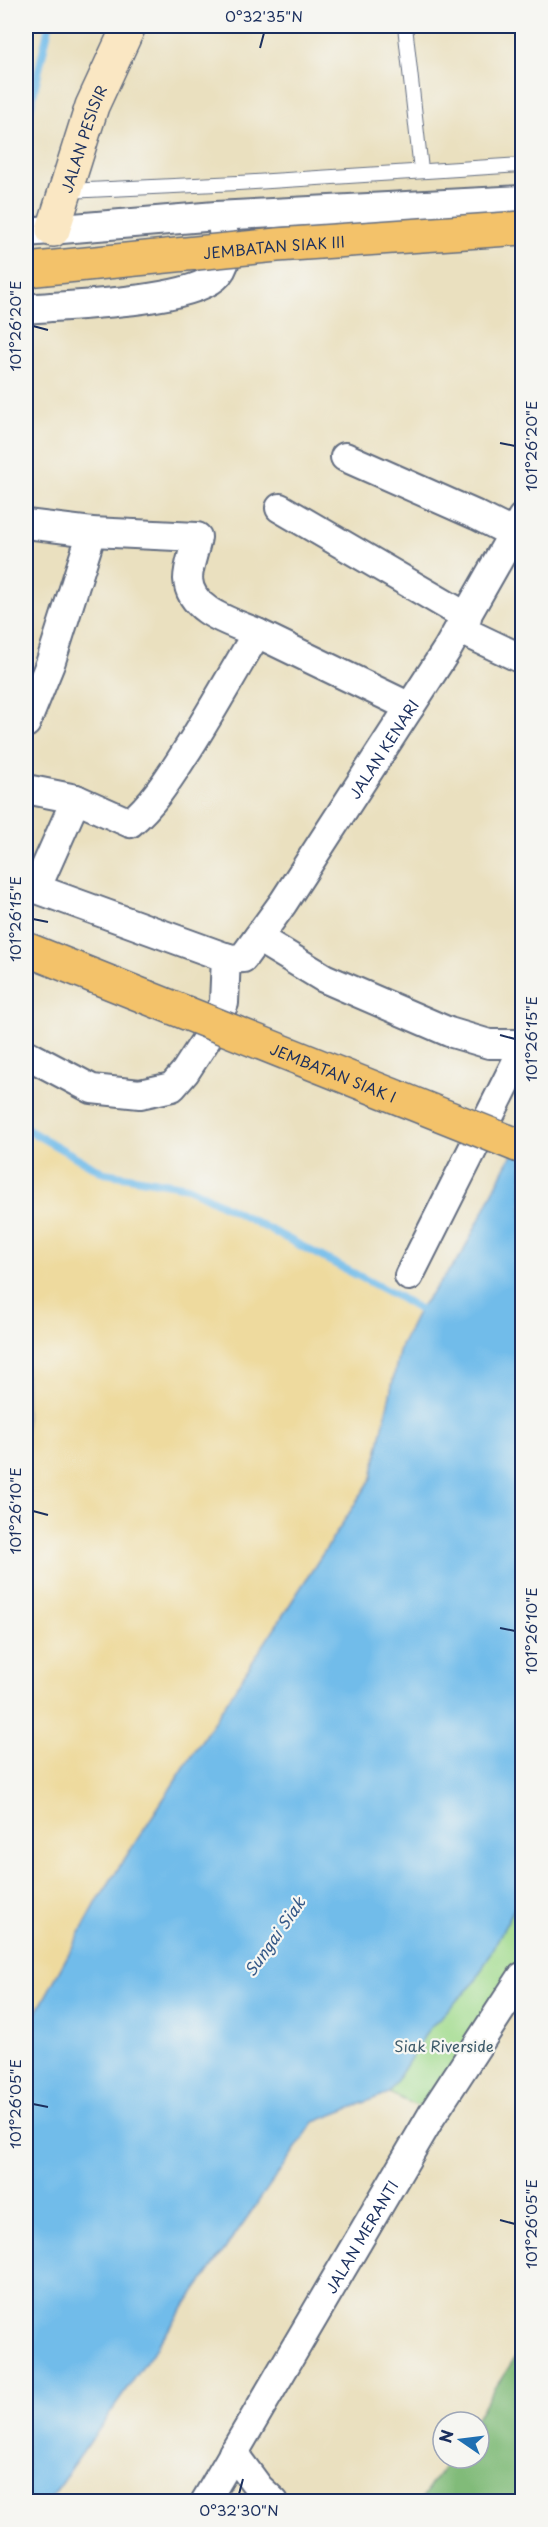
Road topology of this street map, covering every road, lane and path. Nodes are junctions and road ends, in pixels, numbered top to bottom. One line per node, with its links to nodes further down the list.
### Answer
1 (129, 26): 5 (street, JALAN PESISIR)
2 (405, 26): 4 (lane)
3 (522, 165): 4 (lane)
4 (421, 170): 5 (lane)
5 (67, 190): 9 (street, JALAN PESISIR)
6 (522, 200): 7 (street)
7 (216, 216): 9 (street); 11 (street)
8 (522, 228): 10 (main road, JEMBATAN SIAK III, bridge)
9 (39, 231)
10 (26, 270)
11 (27, 309)
12 (345, 457): 15 (street)
13 (279, 508): 17 (street)
14 (26, 524): 16 (street)
15 (519, 530): 17 (street, JALAN KENARI)
16 (92, 532): 18 (street); 21 (street)
17 (463, 623): 19 (street); 20 (street, JALAN KENARI)
18 (257, 633): 20 (street); 23 (street)
19 (522, 659)
20 (410, 707): 25 (street, JALAN KENARI)
21 (26, 723)
22 (26, 789): 23 (street)
23 (76, 799): 24 (street)
24 (31, 887): 27 (street)
25 (258, 938): 27 (street, JALAN KENARI); 28 (street)
26 (26, 949): 31 (main road, JEMBATAN SIAK I, bridge)
27 (226, 957): 30 (street)
28 (522, 1044)
29 (522, 1051): 32 (street)
30 (26, 1054)
31 (522, 1147)
32 (410, 1276)
33 (522, 1977): 34 (street, JALAN MERANTI)
34 (233, 2453): 35 (street, JALAN MERANTI); 36 (street)
35 (205, 2502)
36 (274, 2502)

